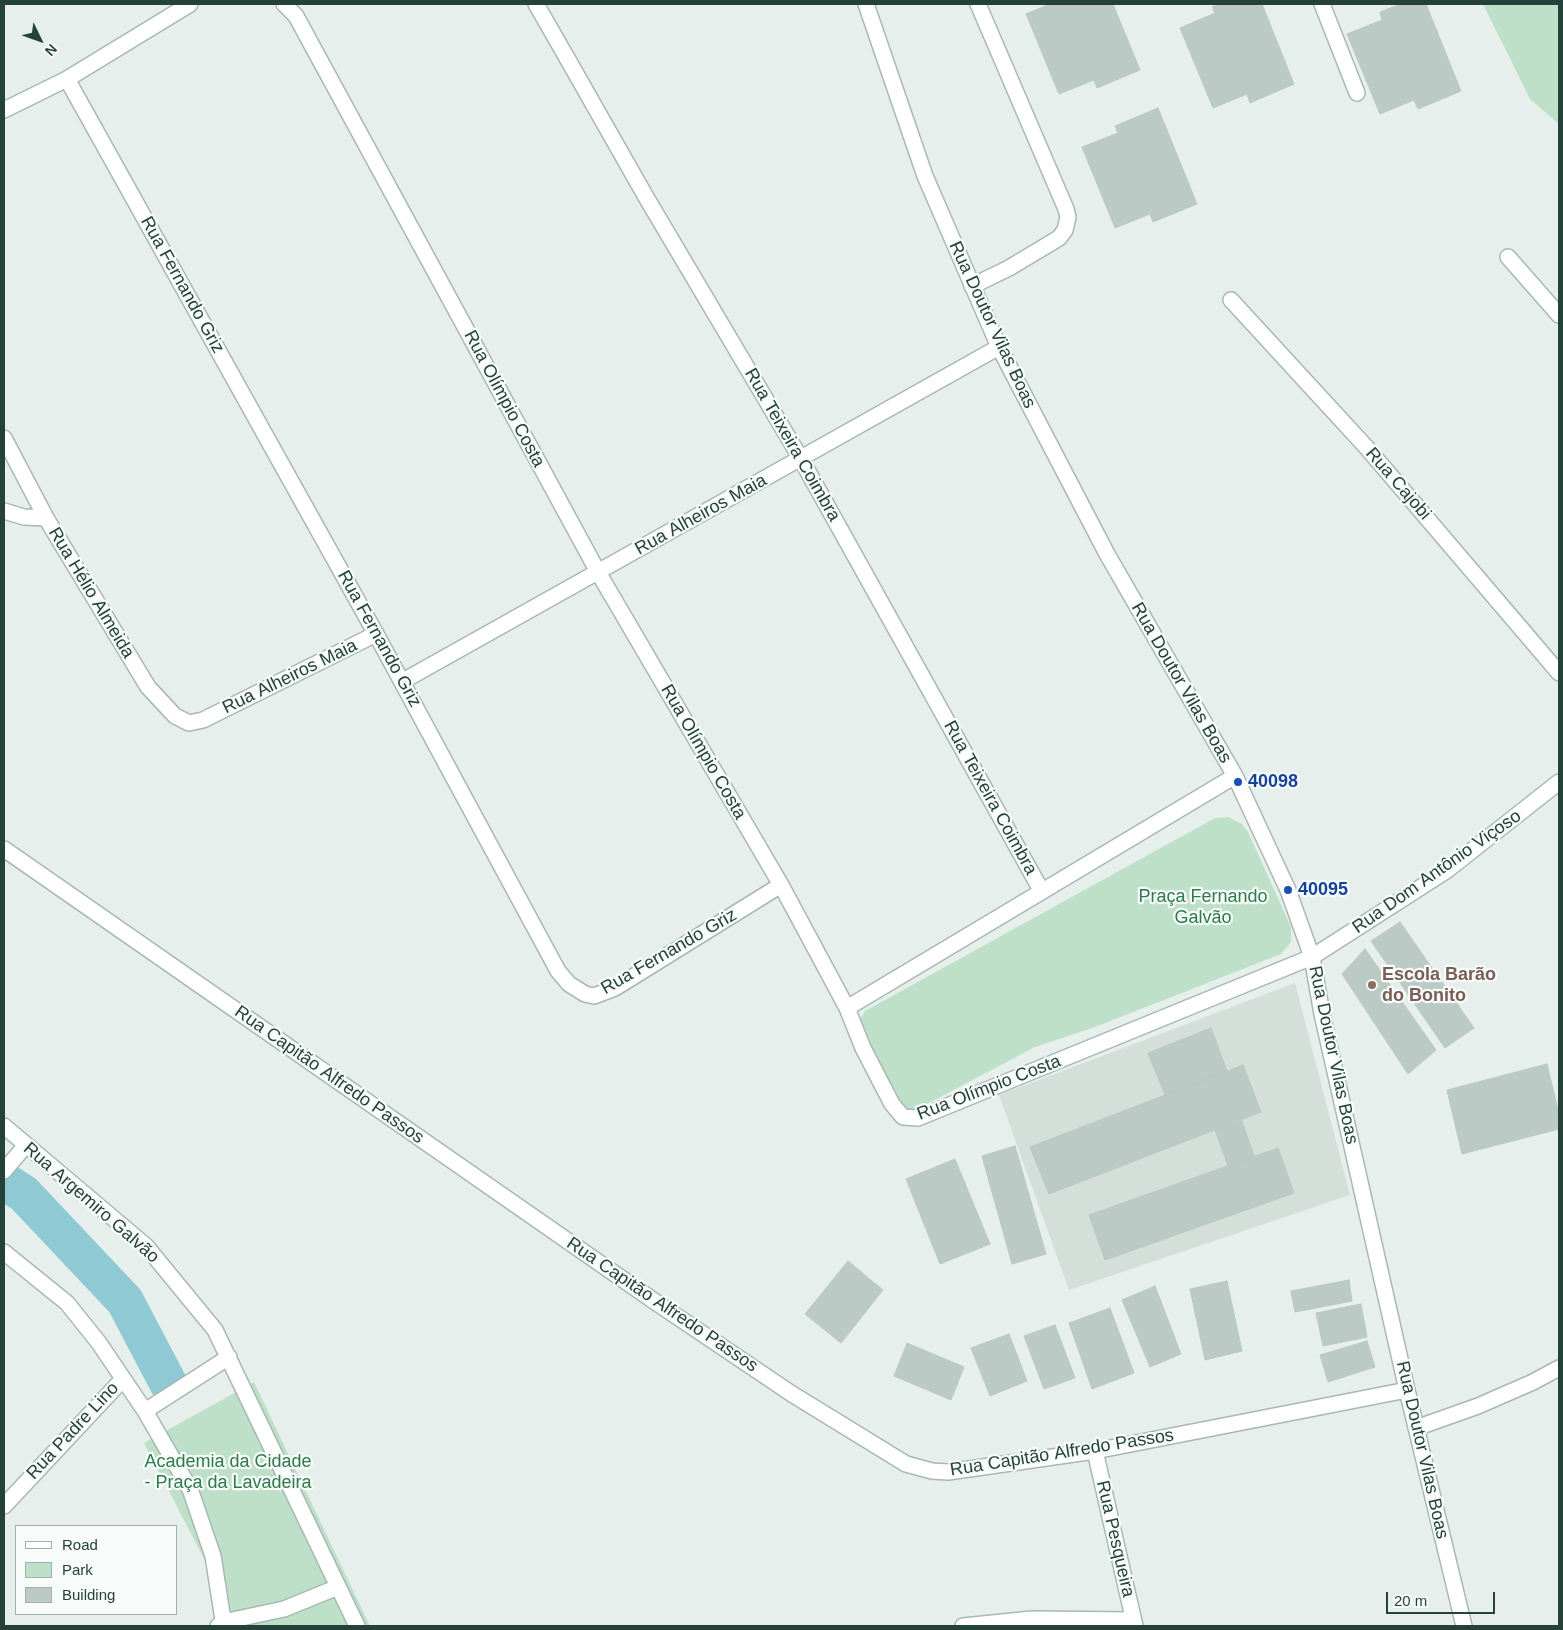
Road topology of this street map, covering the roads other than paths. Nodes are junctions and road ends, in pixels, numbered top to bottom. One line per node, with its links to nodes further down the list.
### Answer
1 (190, 4): 7 (street)
2 (284, 4): 19 (street, Rua Olímpio Costa)
3 (536, 4): 16 (street, Rua Teixeira Coimbra)
4 (866, 4): 11 (street, Rua Doutor Vilas Boas)
5 (978, 4): 11 (street)
6 (1322, 4): 8 (street)
7 (67, 80): 9 (street); 20 (street, Rua Fernando Griz)
8 (1357, 93)
9 (4, 110)
10 (1508, 257): 13 (street)
11 (972, 286): 14 (street, Rua Doutor Vilas Boas)
12 (1231, 300): 21 (street, Rua Cajobi)
13 (1559, 315)
14 (999, 347): 16 (street, Rua Alheiros Maia); 24 (street, Rua Doutor Vilas Boas)
15 (4, 438): 18 (street, Rua Hélio Almeida)
16 (801, 459): 19 (street, Rua Alheiros Maia); 28 (street, Rua Teixeira Coimbra)
17 (4, 511): 18 (street)
18 (46, 518): 23 (street, Rua Hélio Almeida)
19 (598, 572): 22 (street, Rua Alheiros Maia); 27 (street, Rua Olímpio Costa)
20 (376, 634): 22 (street, Rua Fernando Griz); 23 (street, Rua Alheiros Maia)
21 (1559, 672)
22 (403, 681): 27 (street, Rua Fernando Griz)
23 (203, 720)
24 (1235, 776): 28 (street); 29 (street, Rua Doutor Vilas Boas)
25 (1559, 782): 29 (street, Rua Dom Antônio Viçoso)
26 (4, 849): 41 (street, Rua Capitão Alfredo Passos)
27 (781, 885): 30 (street, Rua Olímpio Costa)
28 (1041, 890): 30 (street)
29 (1312, 957): 30 (street, Rua Olímpio Costa); 38 (street, Rua Doutor Vilas Boas)
30 (847, 1008)
31 (4, 1126): 32 (street, Rua Argemiro Galvão)
32 (23, 1149): 33 (street); 35 (street, Rua Argemiro Galvão)
33 (4, 1171)
34 (4, 1252): 37 (street)
35 (229, 1357): 39 (street); 43 (street, Rua Argemiro Galvão)
36 (1559, 1368): 40 (street)
37 (122, 1378): 39 (street); 42 (street, Rua Padre Lino)
38 (1407, 1390): 40 (street, Rua Doutor Vilas Boas); 41 (street, Rua Capitão Alfredo Passos)
39 (145, 1411): 45 (street)
40 (1416, 1428): 48 (street, Rua Doutor Vilas Boas)
41 (1094, 1451): 44 (street, Rua Pesqueira)
42 (4, 1506)
43 (338, 1586): 45 (street); 46 (street, Rua Argemiro Galvão)
44 (1134, 1623): 47 (street)
45 (222, 1625)
46 (357, 1626)
47 (964, 1626)
48 (1464, 1626)

